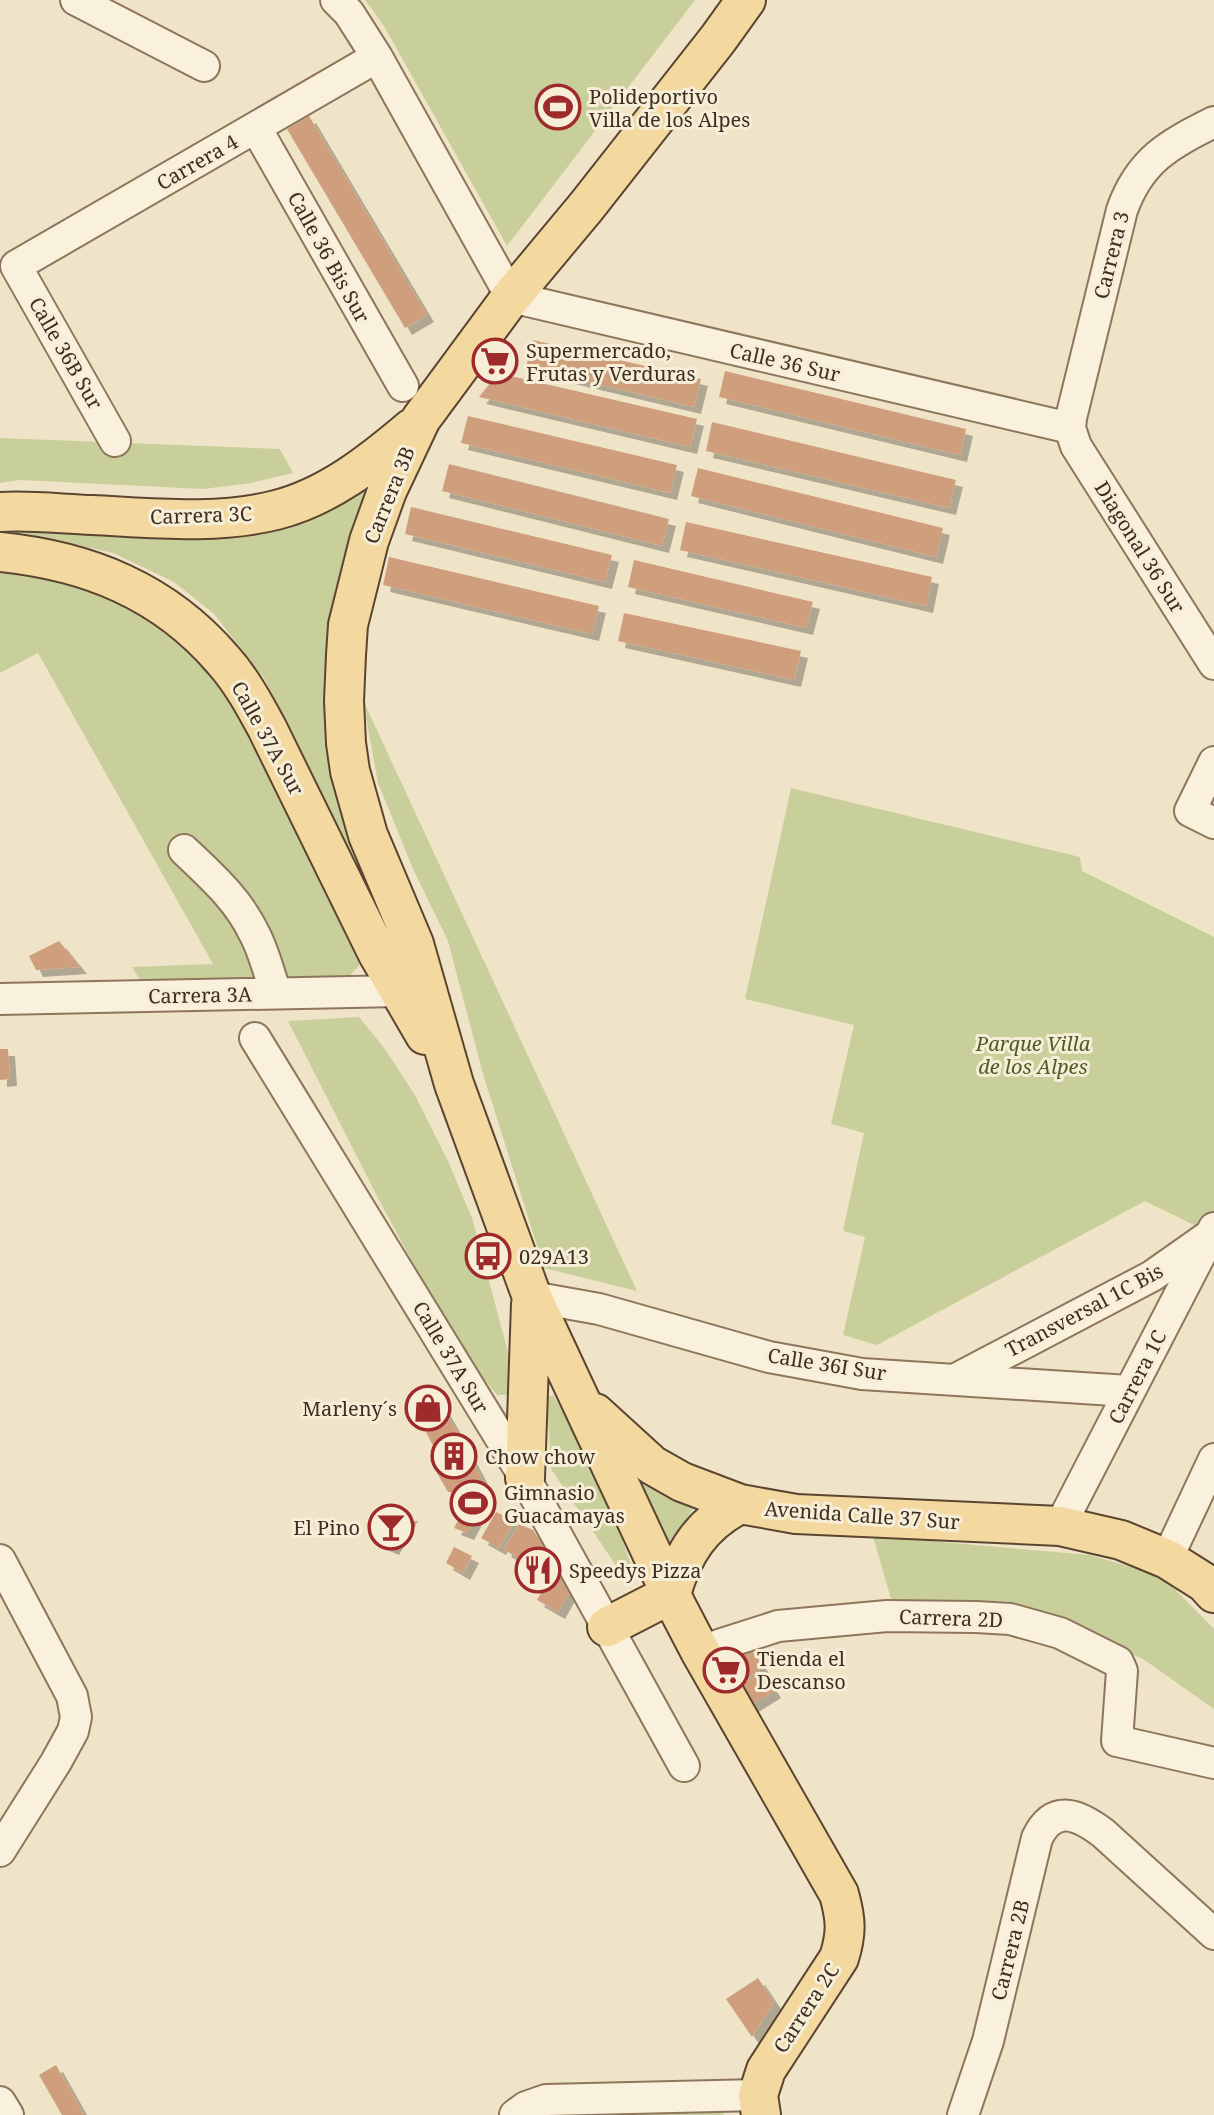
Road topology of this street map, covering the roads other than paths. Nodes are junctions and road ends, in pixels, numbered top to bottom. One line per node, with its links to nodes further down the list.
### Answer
1 (76, 0): 5 (street)
2 (336, 0): 4 (street)
3 (746, 0): 9 (main road, Carrera 3B)
4 (377, 57): 7 (street, Carrera 4); 9 (street)
5 (204, 66)
6 (1214, 122): 12 (street, Carrera 3)
7 (256, 128): 8 (street, Carrera 4); 10 (street, Calle 36 Bis Sur)
8 (16, 266): 13 (street, Calle 36B Sur)
9 (511, 297): 11 (main road, Carrera 3B); 12 (street, Calle 36 Sur)
10 (403, 386)
11 (421, 419): 14 (main road, Carrera 3C); 24 (main road, Carrera 3B)
12 (1070, 428): 16 (street, Diagonal 36 Sur)
13 (115, 441)
14 (0, 512)
15 (0, 552): 20 (main road, Calle 37A Sur)
16 (1214, 664)
17 (1214, 762): 18 (street)
18 (1202, 817)
19 (184, 850): 21 (street)
20 (399, 991): 21 (street, Carrera 3A); 24 (main road, Calle 37A Sur)
21 (276, 993): 22 (street, Carrera 3A)
22 (0, 999)
23 (255, 1038): 31 (street, Calle 37A Sur)
24 (454, 1084): 26 (main road, Avenida Calle 37 Sur)
25 (1213, 1231): 27 (street, Transversal 1C Bis); 28 (street, Carrera 1C)
26 (532, 1297): 27 (street, Calle 36I Sur); 29 (main road, Avenida Calle 37 Sur); 31 (main road)
27 (954, 1380): 28 (street, Calle 36I Sur)
28 (1129, 1391): 33 (street, Carrera 1C)
29 (581, 1399): 32 (main road, Avenida Calle 37 Sur); 37 (main road)
30 (1214, 1459): 34 (street)
31 (525, 1478): 38 (street, Calle 37A Sur)
32 (740, 1504): 33 (main road, Avenida Calle 37 Sur); 37 (main road)
33 (1060, 1526): 34 (main road, Avenida Calle 37 Sur)
34 (1167, 1559): 36 (main road, Avenida Calle 37 Sur)
35 (0, 1560): 42 (street)
36 (1214, 1593)
37 (671, 1594): 38 (main road); 39 (main road)
38 (607, 1627): 41 (street, Calle 37A Sur)
39 (700, 1651): 40 (street, Carrera 2D); 45 (main road, Carrera 2C)
40 (1214, 1763)
41 (684, 1766)
42 (0, 1851)
43 (1214, 1934): 48 (street, Carrera 2B)
44 (0, 2102): 46 (street)
45 (759, 2105): 47 (street)
46 (8, 2115)
47 (515, 2115)
48 (963, 2115)

